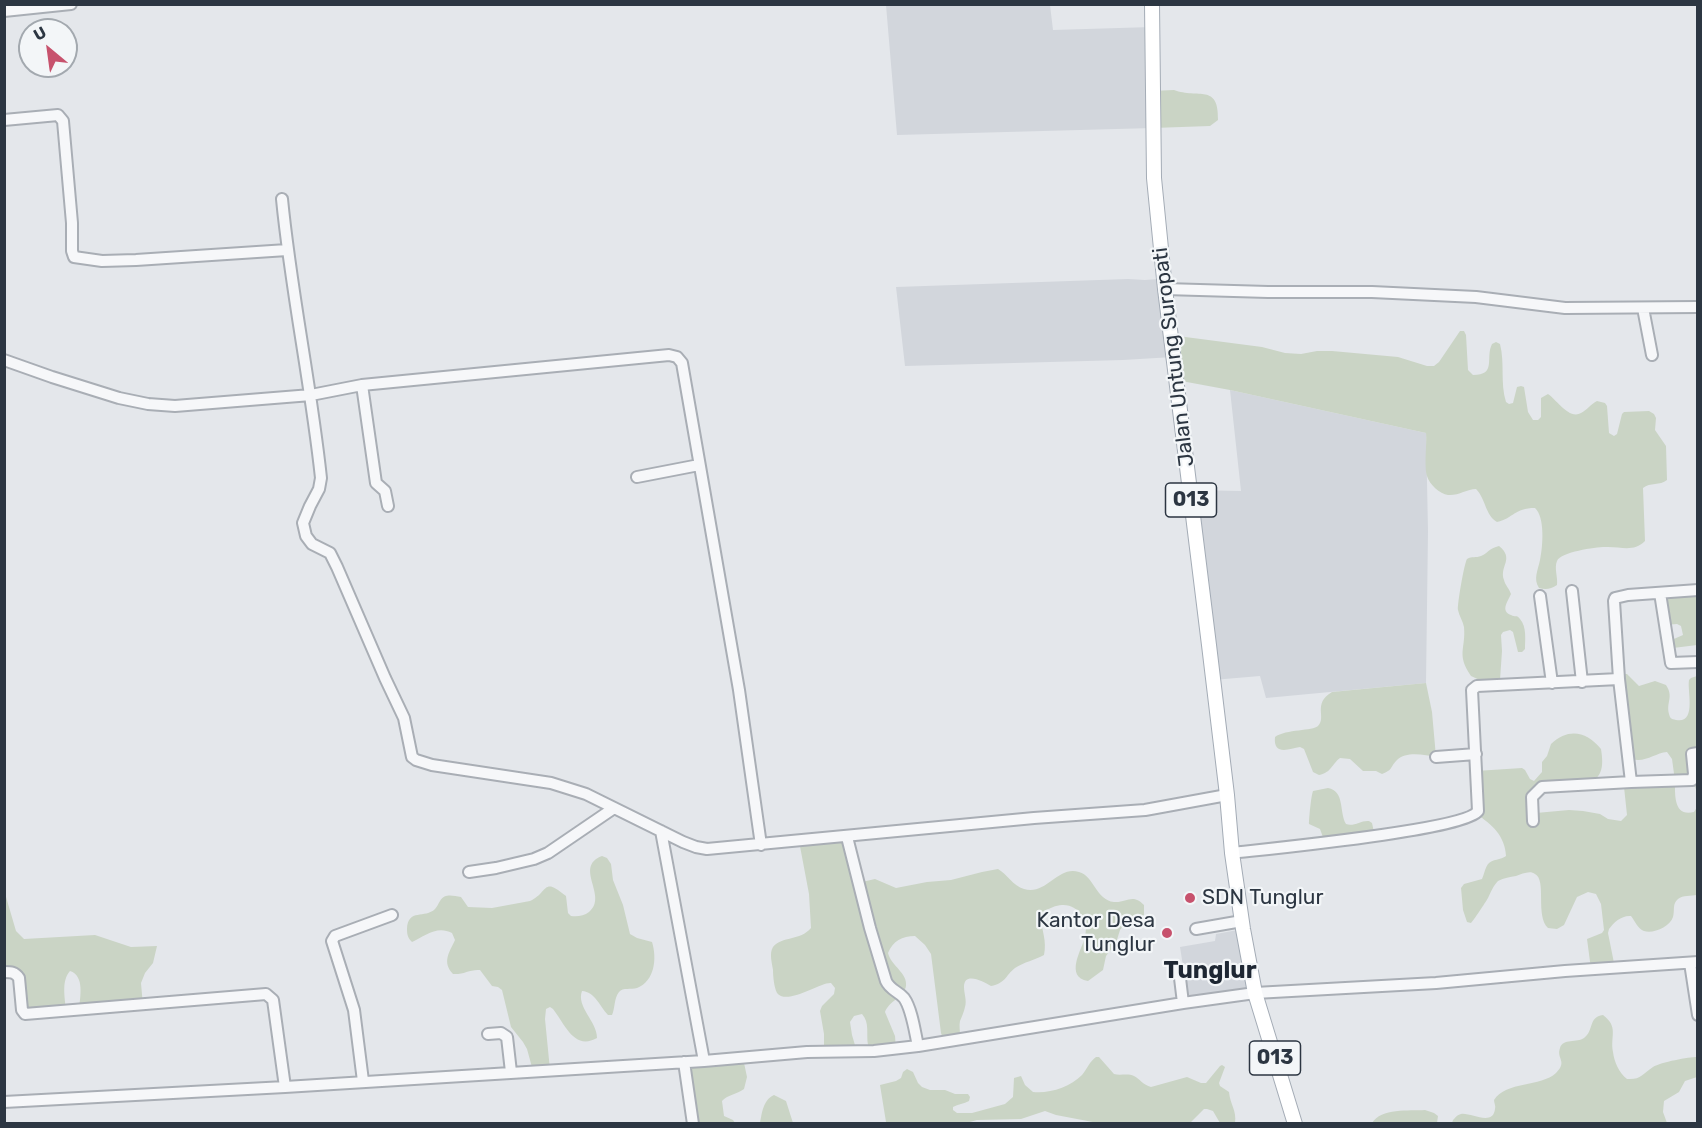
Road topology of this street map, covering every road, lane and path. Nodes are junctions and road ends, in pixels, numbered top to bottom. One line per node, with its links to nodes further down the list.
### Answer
1 (71, 4): 3 (street)
2 (1152, 4): 8 (main road, Jalan Untung Suropati / 013)
3 (28, 7): 4 (street)
4 (4, 11)
5 (4, 120): 7 (street)
6 (282, 199): 7 (street)
7 (287, 250): 14 (street)
8 (1165, 289): 10 (street); 30 (main road, Jalan Untung Suropati / 013)
9 (1698, 307): 10 (street)
10 (1643, 308): 11 (street)
11 (1652, 355)
12 (4, 360): 14 (street)
13 (362, 385): 14 (street); 15 (street); 17 (street)
14 (311, 395): 31 (street)
15 (699, 465): 16 (street); 35 (street)
16 (637, 477)
17 (388, 506)
18 (1698, 590): 20 (street)
19 (1572, 591): 24 (street)
20 (1659, 593): 22 (street); 23 (street)
21 (1540, 596): 25 (street)
22 (1698, 662)
23 (1619, 679): 24 (street); 29 (street)
24 (1582, 682): 25 (street)
25 (1552, 683): 27 (street)
26 (1698, 753): 29 (street)
27 (1476, 754): 28 (street); 36 (street)
28 (1436, 757)
29 (1631, 782): 32 (street)
30 (1227, 795): 34 (street); 36 (main road, Jalan Untung Suropati / 013)
31 (614, 808): 33 (street); 37 (street)
32 (1533, 821)
33 (661, 831): 35 (street); 49 (street)
34 (847, 837): 35 (street); 48 (street)
35 (760, 845)
36 (1232, 853): 39 (main road, Jalan Untung Suropati / 013)
37 (469, 872)
38 (392, 915): 52 (street)
39 (1242, 921): 40 (street); 44 (main road, Jalan Untung Suropati / 013)
40 (1196, 929)
41 (1694, 962): 44 (street); 46 (street)
42 (1179, 970): 45 (street)
43 (4, 972): 53 (street)
44 (1255, 993): 45 (street); 56 (main road, 013)
45 (1183, 1003): 48 (street)
46 (1698, 1016)
47 (488, 1034): 51 (street)
48 (918, 1046): 49 (street)
49 (704, 1061): 50 (street)
50 (684, 1062): 51 (street); 55 (street)
51 (511, 1072): 52 (street)
52 (363, 1081): 53 (street)
53 (285, 1087): 54 (street)
54 (4, 1102)
55 (693, 1124)
56 (1295, 1124)

